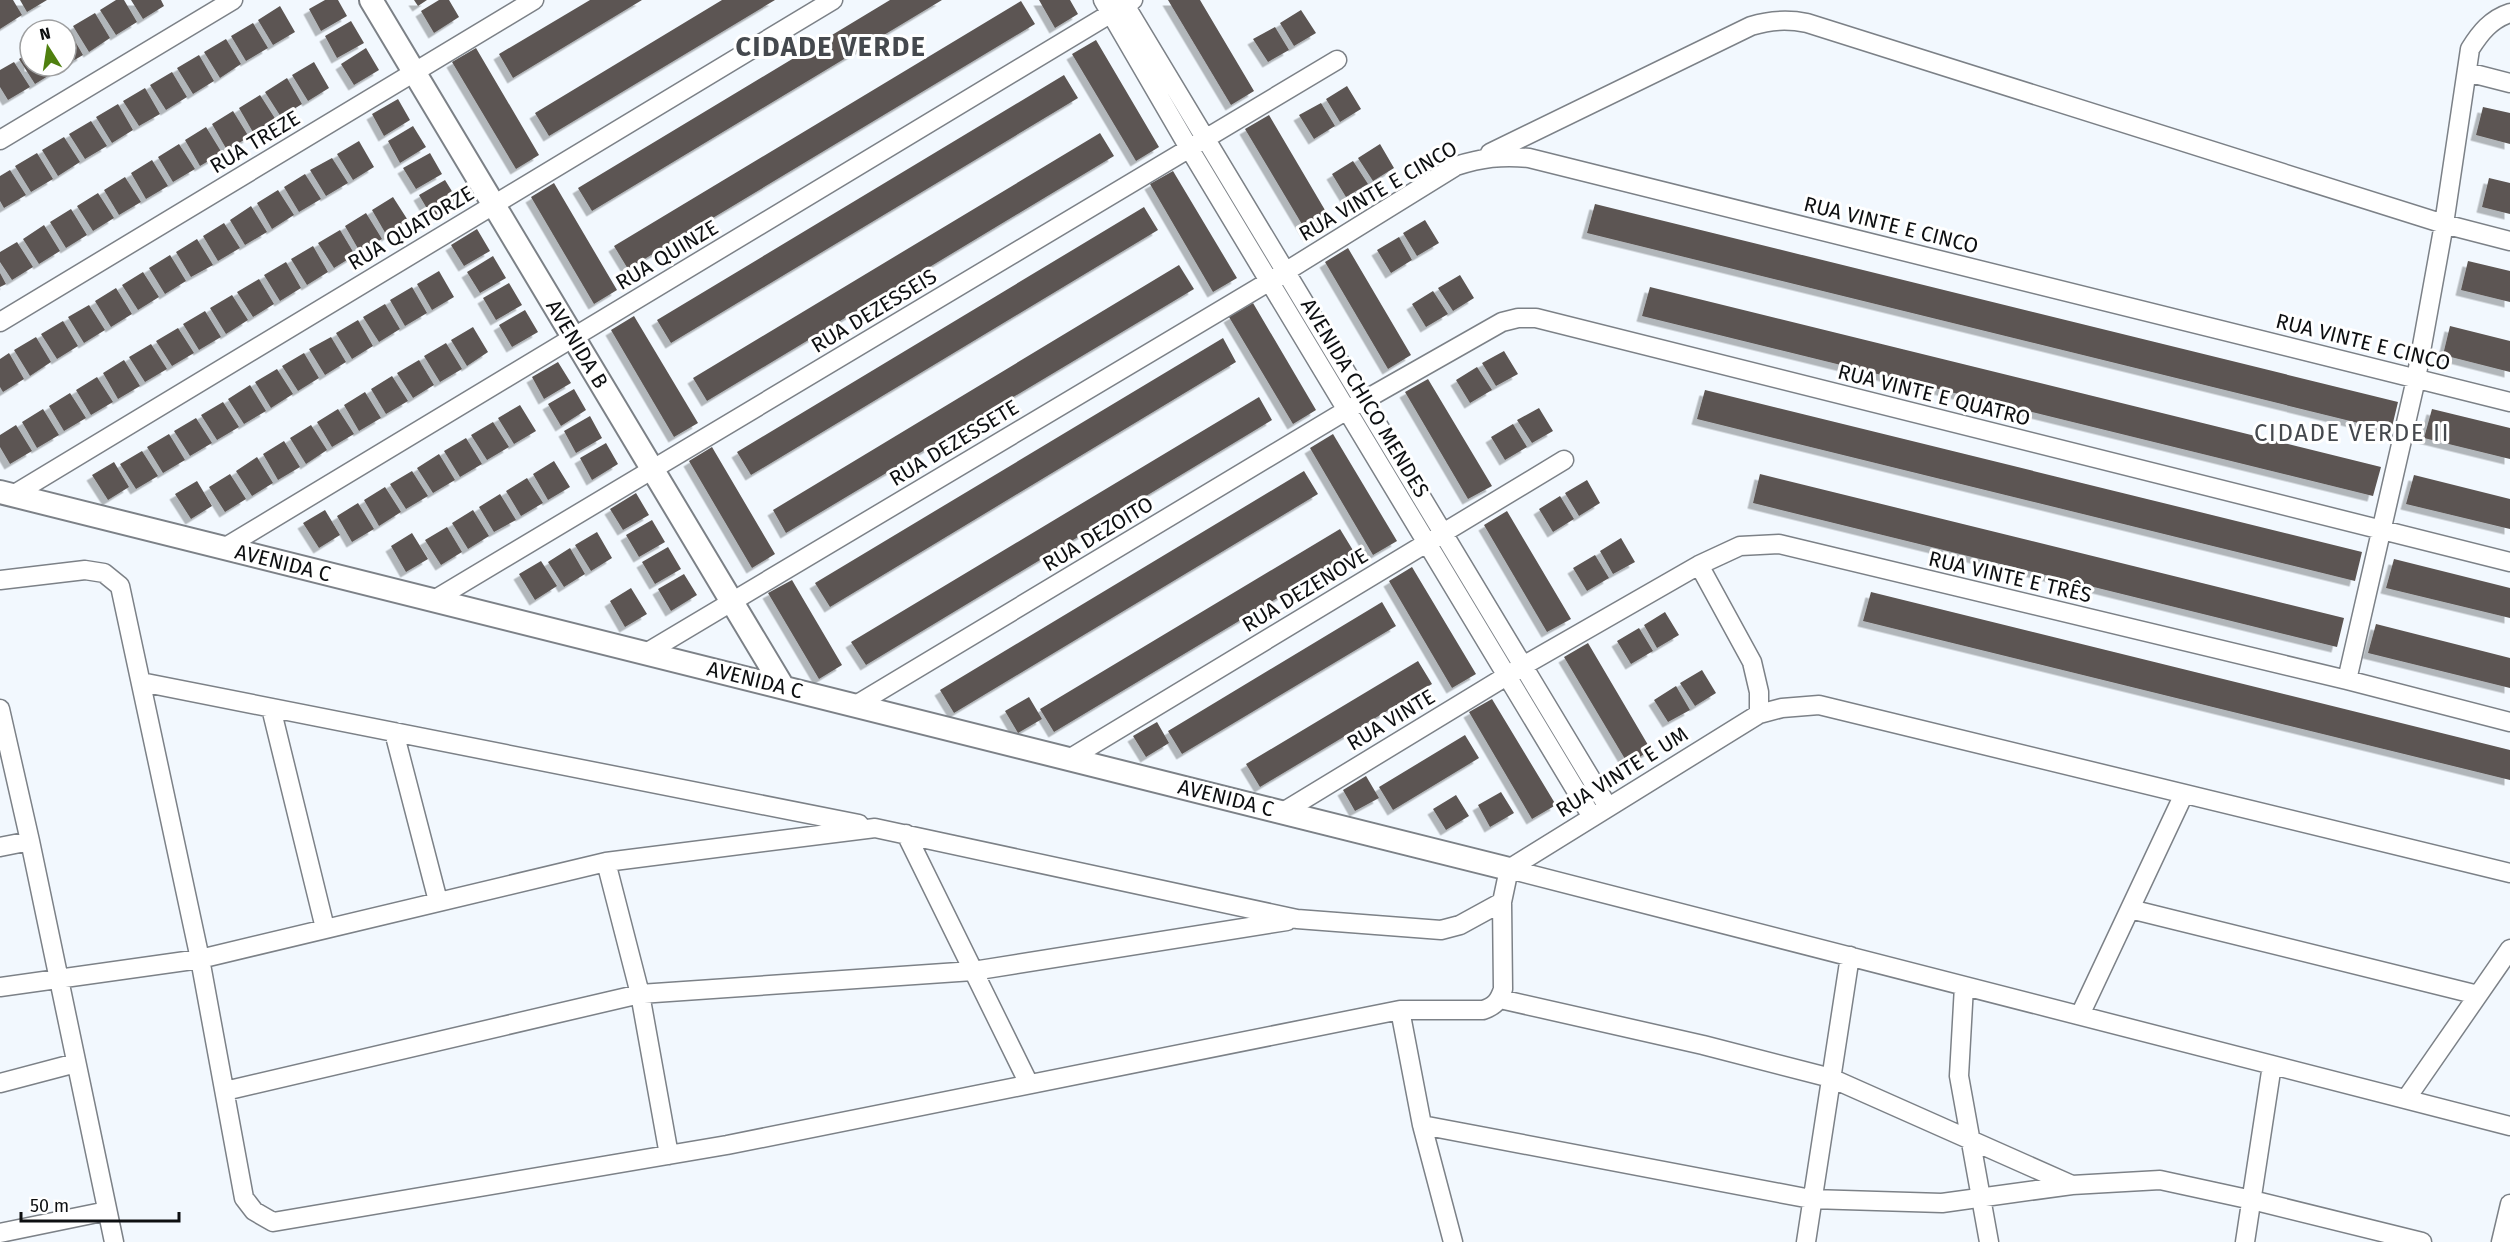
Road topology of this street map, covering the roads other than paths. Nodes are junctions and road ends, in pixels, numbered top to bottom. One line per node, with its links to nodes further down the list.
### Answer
1 (233, 0): 12 (street)
2 (371, 0): 8 (street, AVENIDA B)
3 (534, 0): 8 (street, RUA TREZE)
4 (833, 0): 15 (street, RUA QUATORZE)
5 (1118, 4): 11 (street, AVENIDA CHICO MENDES); 13 (street, AVENIDA CHICO MENDES); 21 (street, RUA QUINZE)
6 (2510, 13): 9 (street)
7 (1337, 60): 11 (street, RUA DEZESSEIS)
8 (414, 72): 15 (street, AVENIDA B); 20 (street, RUA TREZE)
9 (2467, 72): 10 (street); 16 (street)
10 (2510, 83)
11 (1205, 139): 13 (street, RUA DEZESSEIS); 18 (street, AVENIDA CHICO MENDES)
12 (0, 140)
13 (1189, 148): 19 (street, AVENIDA CHICO MENDES); 27 (street, RUA DEZESSEIS)
14 (1479, 159): 16 (street); 18 (street, RUA VINTE E CINCO); 22 (street, RUA VINTE E CINCO)
15 (494, 205): 21 (street, AVENIDA B); 28 (street, RUA QUATORZE)
16 (2444, 224): 17 (street); 22 (street)
17 (2510, 241)
18 (1285, 272): 19 (street, RUA DEZESSETE); 23 (street, AVENIDA CHICO MENDES)
19 (1269, 281): 25 (street, AVENIDA CHICO MENDES); 37 (street, RUA DEZESSETE)
20 (0, 322)
21 (573, 337): 27 (street, AVENIDA B); 32 (street, RUA QUINZE)
22 (2416, 379): 24 (street, RUA VINTE E CINCO); 29 (street)
23 (1363, 400): 25 (street, RUA DEZOITO); 29 (street, RUA VINTE E QUATRO); 30 (street, AVENIDA CHICO MENDES)
24 (2510, 402)
25 (1347, 410): 31 (street, AVENIDA CHICO MENDES); 44 (street, RUA DEZOITO)
26 (1564, 460): 30 (street, RUA DEZENOVE)
27 (653, 470): 36 (street, RUA DEZESSEIS); 37 (street, AVENIDA B)
28 (6, 493): 32 (street, AVENIDA C)
29 (2383, 530): 33 (street, RUA VINTE E QUATRO); 41 (street)
30 (1443, 534): 31 (street, RUA DEZENOVE); 39 (street, AVENIDA CHICO MENDES)
31 (1427, 543): 40 (street, AVENIDA CHICO MENDES); 50 (street, RUA DEZENOVE)
32 (224, 548): 36 (street, AVENIDA C)
33 (2510, 562)
34 (1700, 565): 39 (street, RUA VINTE E TRÊS); 41 (street, RUA VINTE E TRÊS); 47 (street)
35 (0, 580): 42 (street)
36 (434, 600): 38 (street, AVENIDA C)
37 (732, 602): 38 (street, RUA DEZESSETE); 43 (street, AVENIDA B)
38 (646, 653): 43 (street, AVENIDA C)
39 (1523, 666): 40 (street, RUA VINTE); 52 (street, AVENIDA CHICO MENDES)
40 (1507, 676): 53 (street, RUA VINTE); 54 (street, AVENIDA CHICO MENDES)
41 (2347, 680): 48 (street, RUA VINTE E TRÊS)
42 (141, 682): 45 (street); 69 (street)
43 (783, 687): 44 (street, AVENIDA C)
44 (856, 705): 50 (street, AVENIDA C)
45 (271, 708): 49 (street); 66 (street)
46 (0, 709): 57 (street)
47 (1759, 714): 51 (street, RUA VINTE E UM); 52 (street, RUA VINTE E UM)
48 (2510, 722)
49 (394, 732): 55 (street); 62 (street)
50 (1069, 759): 53 (street, AVENIDA C)
51 (2184, 794): 61 (street, RUA VINTE E UM); 64 (street)
52 (1608, 807): 54 (street, RUA VINTE E UM)
53 (1283, 812): 60 (street, AVENIDA C)
54 (1592, 817): 60 (street, RUA VINTE E UM)
55 (875, 828): 56 (street); 59 (street)
56 (906, 834): 65 (street); 70 (street)
57 (30, 841): 58 (street); 71 (street)
58 (0, 847)
59 (606, 862): 62 (street); 74 (street)
60 (1509, 869): 63 (street); 68 (street)
61 (2510, 873)
62 (438, 901): 66 (street)
63 (1502, 902): 65 (street); 76 (street)
64 (2130, 909): 75 (street); 78 (street)
65 (1297, 919): 70 (street)
66 (325, 928): 69 (street)
67 (2510, 949): 75 (street)
68 (1850, 956): 72 (street); 81 (street)
69 (200, 959): 71 (street); 84 (street)
70 (973, 971): 74 (street); 83 (street)
71 (58, 977): 73 (street); 79 (street)
72 (1964, 986): 78 (street); 88 (street)
73 (0, 987)
74 (640, 994): 84 (street); 89 (street)
75 (2478, 995): 85 (street)
76 (1500, 999): 77 (street); 81 (street)
77 (1400, 1010): 83 (street); 86 (street)
78 (2080, 1015): 80 (street)
79 (76, 1063): 82 (street); 95 (street)
80 (2272, 1065): 85 (street); 93 (street)
81 (1831, 1078): 88 (street); 92 (street)
82 (0, 1083)
83 (1029, 1084): 89 (street)
84 (225, 1091): 89 (street)
85 (2406, 1099): 87 (street)
86 (1422, 1125): 92 (street); 98 (street)
87 (2510, 1126)
88 (1971, 1140): 90 (street); 91 (street)
89 (669, 1155)
90 (2072, 1185): 91 (street); 93 (street)
91 (1981, 1198): 92 (street); 100 (street)
92 (1811, 1199): 99 (street)
93 (2252, 1200): 101 (street); 102 (street)
94 (2510, 1203): 103 (street)
95 (108, 1211): 96 (street); 97 (street)
96 (0, 1233)
97 (114, 1242)
98 (1454, 1242)
99 (1806, 1242)
100 (1989, 1242)
101 (2245, 1242)
102 (2422, 1242)
103 (2501, 1242)

